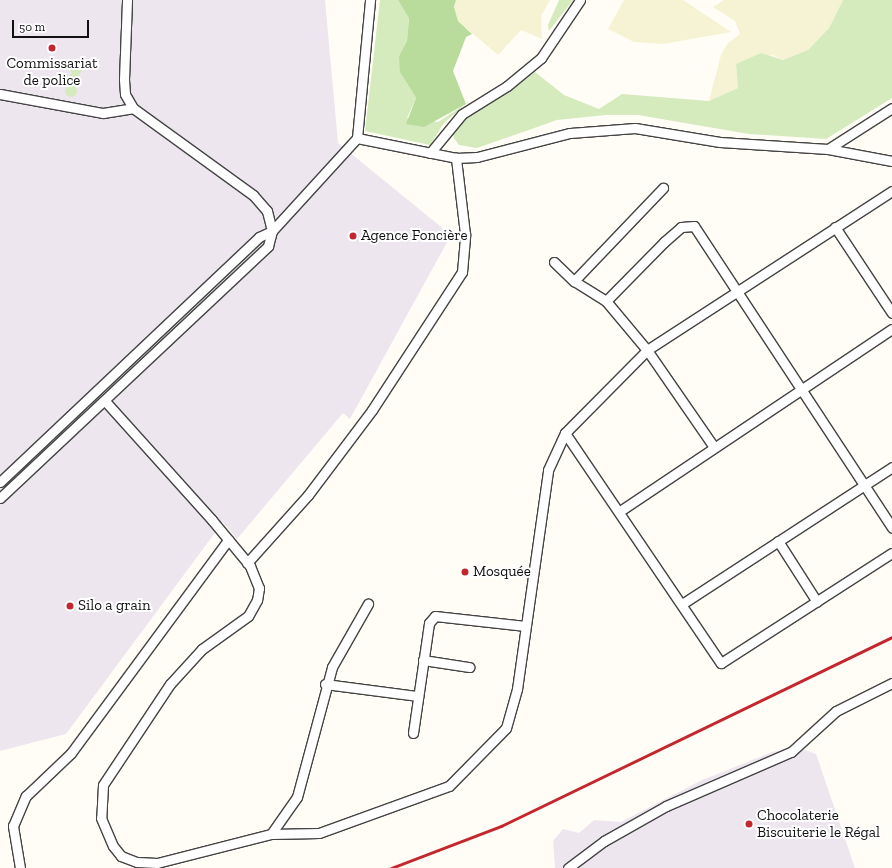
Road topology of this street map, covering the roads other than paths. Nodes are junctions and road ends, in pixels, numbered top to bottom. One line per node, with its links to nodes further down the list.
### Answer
1 (127, 0): 5 (street)
2 (370, 0): 7 (street)
3 (580, 0): 9 (street)
4 (0, 94): 5 (street)
5 (133, 108): 15 (street)
6 (892, 108): 8 (street)
7 (357, 138): 9 (street); 15 (street)
8 (828, 149): 10 (street); 11 (street)
9 (430, 153): 10 (street)
10 (456, 158): 36 (street)
11 (892, 161)
12 (663, 188): 17 (street)
13 (892, 191): 14 (street)
14 (835, 227): 18 (street); 20 (street)
15 (272, 231): 24 (street); 28 (street)
16 (554, 262): 17 (street)
17 (574, 281): 19 (street)
18 (736, 291): 19 (street); 22 (street); 23 (street)
19 (606, 301): 22 (street)
20 (892, 313)
21 (892, 329): 23 (street)
22 (647, 350): 25 (street); 26 (street)
23 (800, 388): 26 (street); 29 (street)
24 (105, 401): 30 (street); 33 (street)
25 (565, 433): 31 (street); 40 (street)
26 (714, 447): 31 (street)
27 (892, 466): 29 (street)
28 (0, 482)
29 (864, 485): 32 (street); 34 (street)
30 (0, 498)
31 (620, 511): 39 (street)
32 (892, 528)
33 (228, 540): 36 (street); 48 (street)
34 (778, 541): 37 (street); 39 (street)
35 (892, 554): 37 (street)
36 (247, 563): 47 (street)
37 (817, 602): 39 (street)
38 (368, 604): 43 (street)
39 (682, 604)
40 (524, 626): 41 (street); 47 (street)
41 (423, 660): 42 (street); 45 (street)
42 (469, 667)
43 (325, 684): 45 (street); 47 (street)
44 (892, 684): 49 (street)
45 (418, 696): 46 (street)
46 (413, 733)
47 (271, 834)
48 (20, 868)
49 (568, 868)

